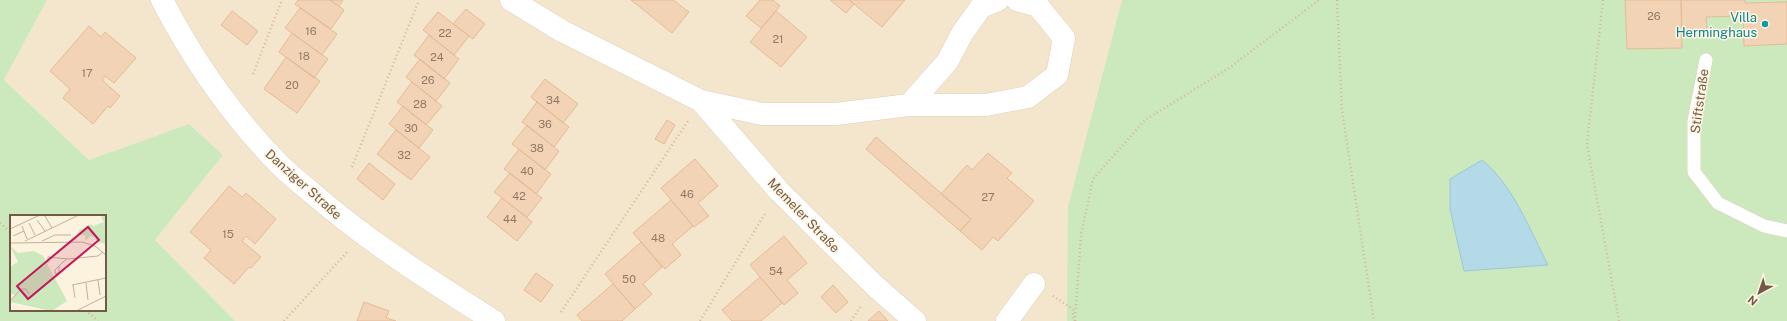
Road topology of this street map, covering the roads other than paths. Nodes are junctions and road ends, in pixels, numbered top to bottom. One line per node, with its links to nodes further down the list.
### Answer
1 (162, 0): 10 (street, Danziger Straße)
2 (511, 0): 6 (street, Memeler Straße)
3 (998, 0): 7 (street)
4 (1017, 0): 7 (street, Memeler Straße)
5 (1706, 60): 8 (lane, Stiftstraße)
6 (701, 101): 7 (street, Memeler Straße); 11 (street, Memeler Straße)
7 (909, 105)
8 (1787, 231)
9 (1034, 284): 12 (street)
10 (494, 321)
11 (915, 321)
12 (1007, 321)

